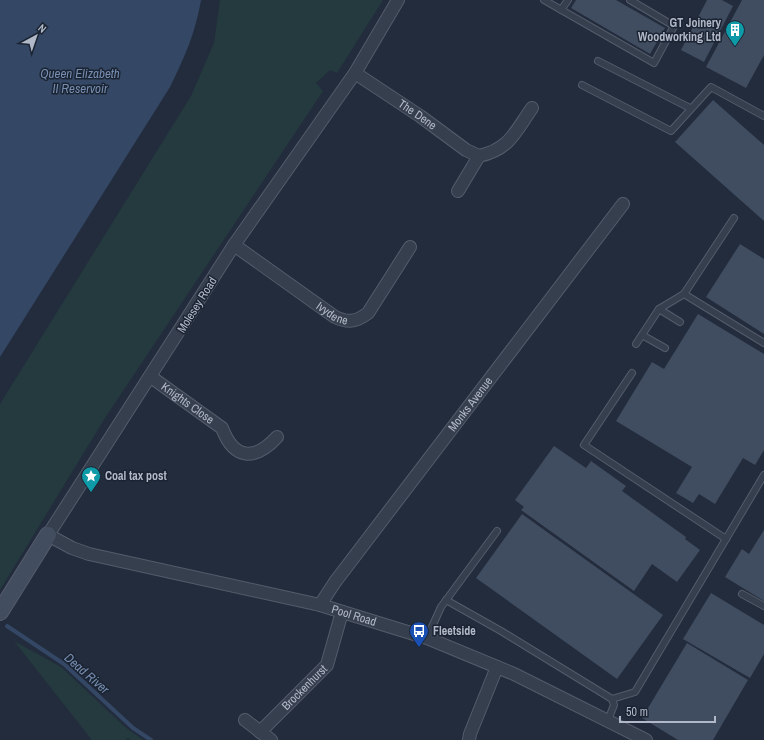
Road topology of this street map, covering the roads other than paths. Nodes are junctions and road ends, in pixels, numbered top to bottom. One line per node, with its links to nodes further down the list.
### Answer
1 (398, 0): 7 (street, Molesey Road)
2 (544, 0): 5 (lane)
3 (568, 0): 5 (lane)
4 (630, 0): 5 (lane)
5 (561, 10)
6 (598, 61): 10 (lane)
7 (355, 73): 12 (street, The Dene); 16 (street, Molesey Road)
8 (582, 85): 10 (lane)
9 (532, 108): 12 (street)
10 (690, 108): 11 (lane)
11 (764, 116)
12 (479, 156): 13 (street)
13 (458, 191)
14 (624, 204): 34 (street, Monks Avenue)
15 (734, 218): 18 (lane)
16 (234, 245): 17 (street, Ivydene); 26 (street, Molesey Road)
17 (410, 247)
18 (684, 294): 19 (lane); 22 (lane)
19 (659, 309): 20 (lane); 21 (lane)
20 (680, 322)
21 (642, 335): 23 (lane); 24 (lane)
22 (764, 343)
23 (636, 344)
24 (665, 348)
25 (632, 373): 31 (lane)
26 (151, 377): 27 (street, Knights Close); 30 (street, Molesey Road)
27 (277, 437)
28 (764, 476): 31 (lane)
29 (497, 531): 33 (lane)
30 (48, 535): 34 (street, Pool Road); 36 (street, Molesey Road)
31 (726, 539): 40 (lane)
32 (742, 594): 35 (lane)
33 (446, 600): 38 (lane); 40 (lane)
34 (320, 605): 37 (street, Pool Road)
35 (764, 606)
36 (0, 612)
37 (342, 612): 38 (street, Pool Road); 43 (street, Brockenhurst)
38 (427, 638): 39 (street, Pool Road)
39 (497, 667): 42 (street, Pool Road); 45 (street)
40 (612, 699): 42 (lane)
41 (245, 720): 43 (street)
42 (608, 720): 46 (street, Pool Road)
43 (260, 732): 44 (street)
44 (270, 740)
45 (469, 740)
46 (646, 740)

